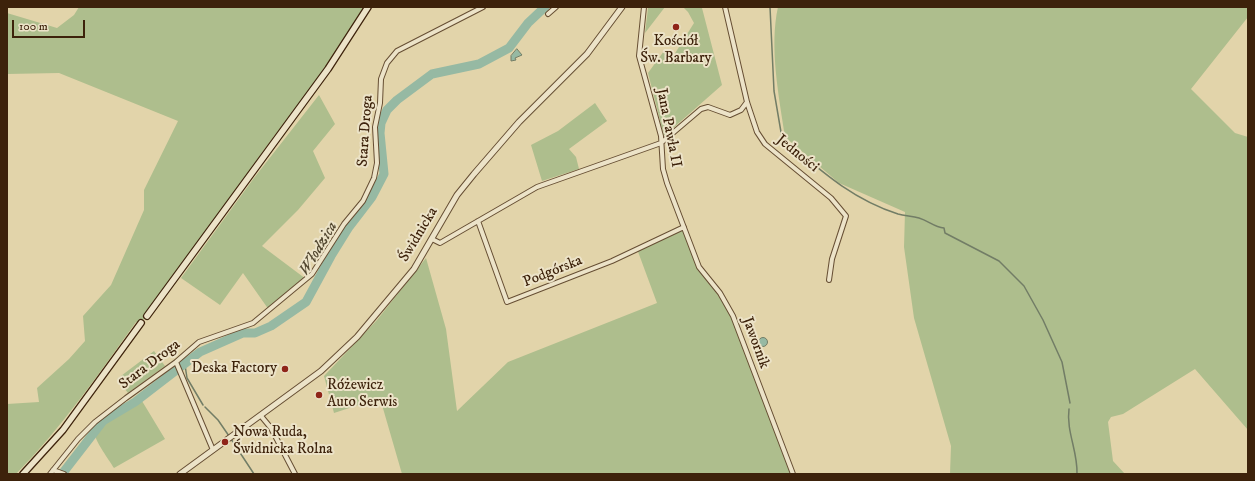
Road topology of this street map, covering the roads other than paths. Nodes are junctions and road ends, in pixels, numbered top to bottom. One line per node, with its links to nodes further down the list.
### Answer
1 (368, 7): 14 (main road)
2 (483, 7): 16 (street, Stara Droga)
3 (556, 7): 7 (street)
4 (622, 7): 12 (street, Świdnicka)
5 (644, 7): 9 (street, Jana Pawła II)
6 (725, 7): 8 (street, Jedności)
7 (548, 14)
8 (748, 102): 9 (street); 13 (street, Jedności)
9 (661, 143): 10 (street); 11 (street, Jana Pawła II)
10 (478, 221): 11 (street, Podgórska); 12 (street)
11 (684, 227): 25 (street, Jawornik)
12 (432, 239): 17 (street, Świdnicka)
13 (829, 280)
14 (146, 316)
15 (141, 324): 20 (main road)
16 (176, 364): 18 (street); 19 (street, Stara Droga)
17 (261, 416): 18 (street, Świdnicka); 24 (street)
18 (213, 450): 23 (street, Świdnicka)
19 (54, 470): 21 (street, Stara Droga); 22 (street)
20 (23, 474)
21 (50, 474)
22 (64, 474)
23 (180, 474)
24 (295, 474)
25 (793, 474)

